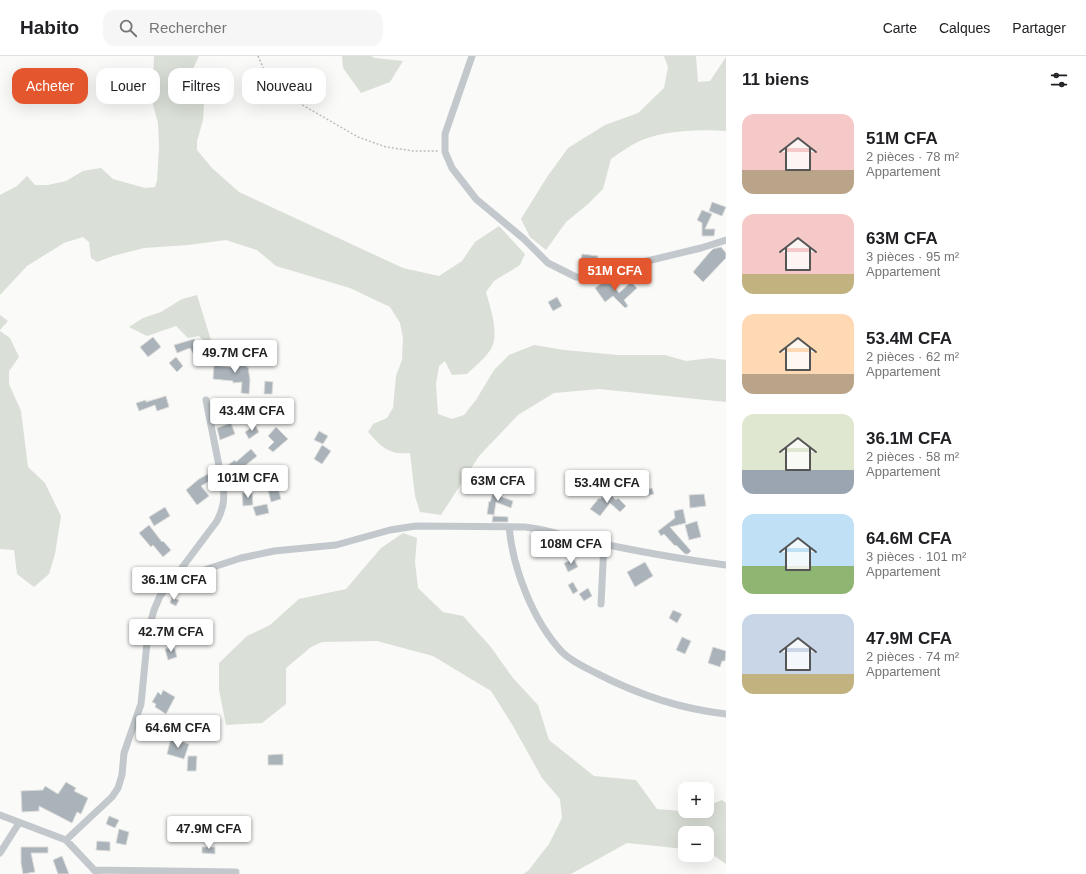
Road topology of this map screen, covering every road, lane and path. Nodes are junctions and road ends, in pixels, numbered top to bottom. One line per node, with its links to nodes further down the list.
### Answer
1 (258, 56): 3 (path)
2 (472, 56): 3 (street)
3 (445, 152): 4 (street)
4 (726, 240)
5 (206, 400): 9 (street)
6 (509, 527): 7 (street); 9 (street); 11 (street)
7 (604, 544): 8 (street); 10 (street)
8 (726, 565)
9 (168, 586): 14 (street)
10 (601, 604)
11 (726, 714)
12 (0, 815): 13 (street)
13 (19, 823): 14 (street); 15 (street)
14 (66, 840): 16 (street)
15 (0, 853)
16 (96, 872): 17 (street)
17 (236, 872)

